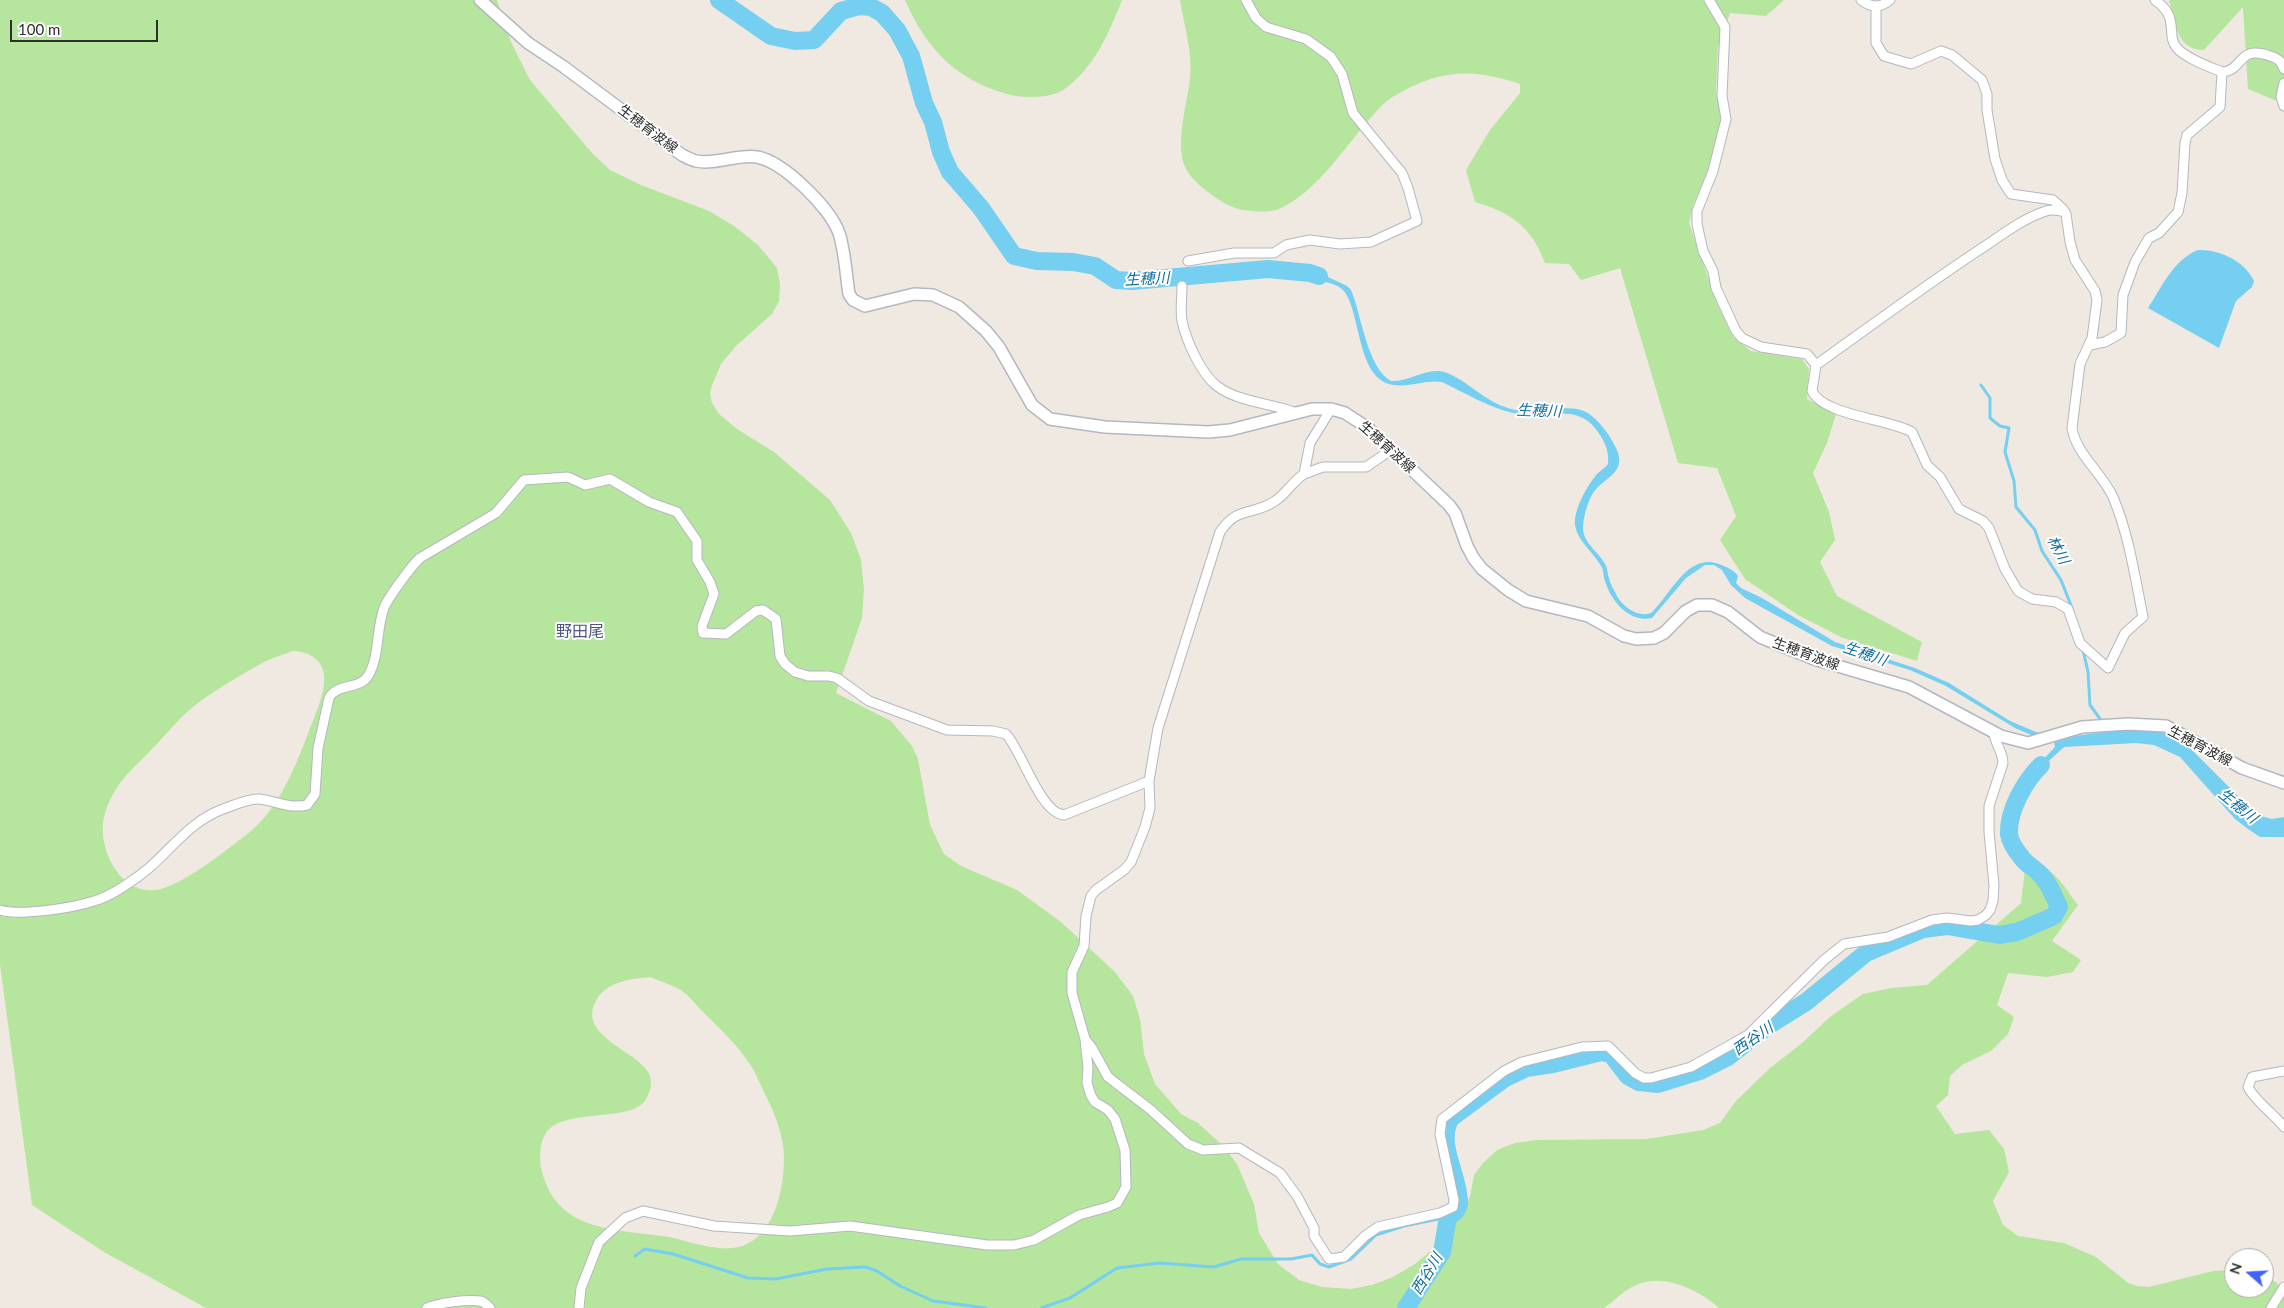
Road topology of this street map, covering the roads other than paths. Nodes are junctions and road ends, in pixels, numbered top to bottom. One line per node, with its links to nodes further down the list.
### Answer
1 (480, 0): 18 (main road, 生穂育波線)
2 (1246, 0): 13 (street)
3 (1709, 0): 16 (street)
4 (1861, 0): 7 (street)
5 (1890, 0): 7 (street)
6 (2154, 0): 9 (street)
7 (1876, 7): 12 (street)
8 (2284, 69): 9 (street)
9 (2222, 72): 15 (street)
10 (2284, 83): 11 (street)
11 (2284, 106)
12 (2065, 212): 15 (street); 16 (street)
13 (1188, 261)
14 (1182, 286): 18 (street)
15 (2090, 346): 16 (street)
16 (1816, 366)
17 (1331, 409): 18 (main road, 生穂育波線); 19 (main road, 生穂育波線); 20 (street)
18 (1294, 412)
19 (1391, 450): 20 (street); 21 (main road, 生穂育波線)
20 (1304, 474): 22 (street)
21 (1994, 733): 23 (main road, 生穂育波線); 25 (street)
22 (1149, 781): 24 (street); 25 (street)
23 (2284, 783)
24 (0, 910)
25 (1085, 1039): 31 (street)
26 (2284, 1071): 27 (street)
27 (2284, 1127)
28 (2284, 1287): 32 (street)
29 (427, 1308): 30 (street)
30 (490, 1308)
31 (579, 1308)
32 (2271, 1308)

